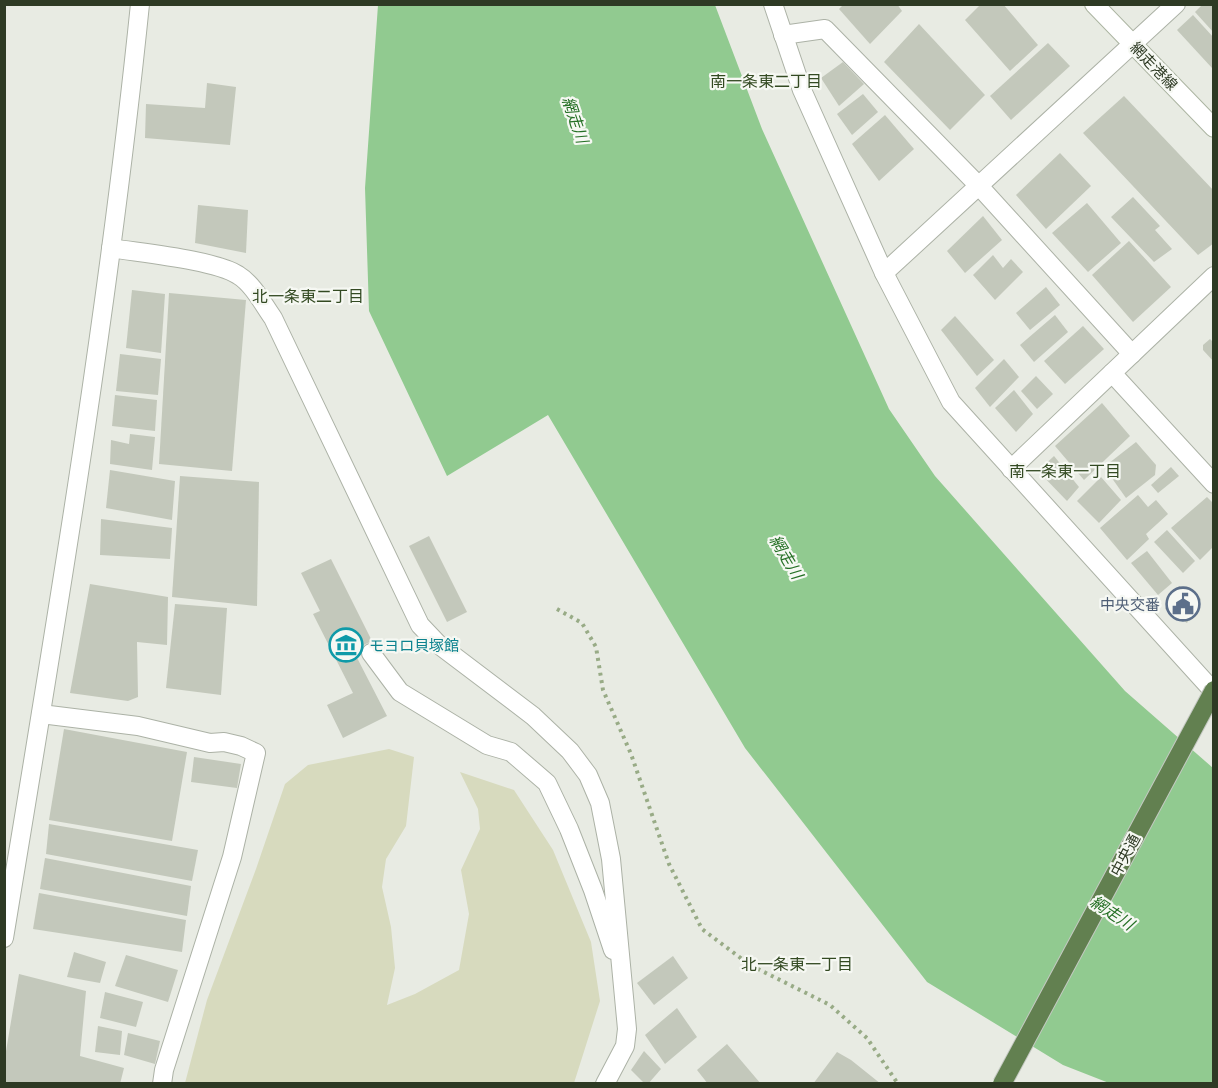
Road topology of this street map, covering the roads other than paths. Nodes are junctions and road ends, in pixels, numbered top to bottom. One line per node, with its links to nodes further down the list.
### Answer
1 (140, 4): 9 (street)
2 (773, 4): 5 (street)
3 (1094, 4): 6 (street, 網走港線)
4 (1176, 4): 6 (street)
5 (783, 35): 8 (street); 10 (street)
6 (1133, 45): 7 (street, 網走港線); 8 (street)
7 (1214, 128)
8 (979, 186): 10 (street); 12 (street)
9 (111, 248): 18 (street); 20 (street)
10 (884, 273): 14 (street)
11 (1214, 276): 12 (street)
12 (1132, 354): 13 (street)
13 (1112, 373): 14 (street); 15 (street)
14 (1011, 469): 17 (street)
15 (1214, 484)
16 (371, 653): 20 (street)
17 (1214, 691): 23 (highway, 中央通, bridge)
18 (41, 714): 19 (street); 21 (street)
19 (4, 938)
20 (624, 989): 22 (street)
21 (162, 1083)
22 (605, 1083)
23 (1002, 1083)

